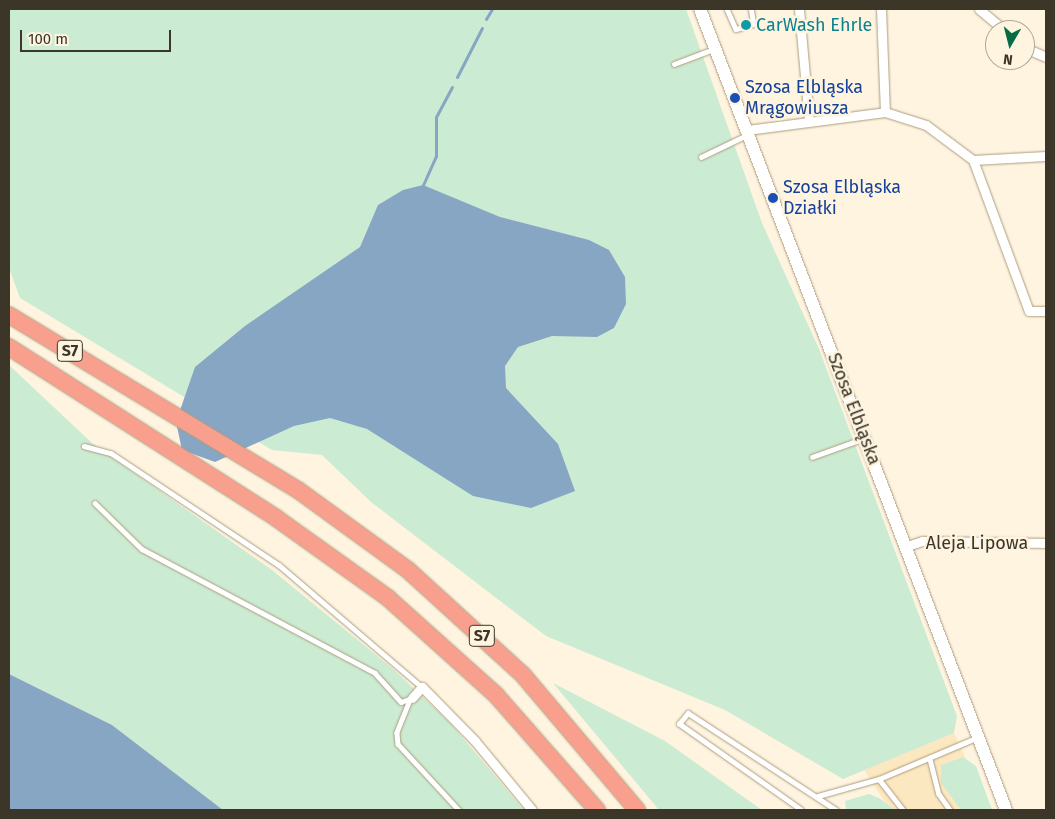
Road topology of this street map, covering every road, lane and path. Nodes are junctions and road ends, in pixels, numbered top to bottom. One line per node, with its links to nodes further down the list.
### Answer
1 (700, 9): 8 (main road, Szosa Elbląska)
2 (727, 9): 3 (lane)
3 (751, 9)
4 (799, 9): 11 (street)
5 (880, 9): 10 (street)
6 (979, 9): 7 (street)
7 (992, 20)
8 (716, 48): 9 (lane); 12 (main road, Szosa Elbląska)
9 (674, 64)
10 (884, 112): 11 (street); 15 (street)
11 (809, 121): 12 (street)
12 (748, 132): 13 (lane); 19 (main road, Szosa Elbląska)
13 (701, 156)
14 (1046, 156): 15 (street)
15 (973, 160): 16 (street)
16 (1046, 311)
17 (9, 314): 34 (highway, S7)
18 (9, 348): 33 (highway, S7)
19 (866, 438): 21 (lane); 24 (main road, Szosa Elbląska)
20 (84, 446): 25 (lane)
21 (812, 457)
22 (95, 503): 26 (lane)
23 (1046, 543): 24 (street, Aleja Lipowa)
24 (907, 546): 27 (main road, Szosa Elbląska)
25 (422, 687): 26 (street); 32 (street)
26 (411, 699): 31 (lane)
27 (979, 736): 28 (lane); 39 (main road, Szosa Elbląska)
28 (930, 758): 29 (lane); 38 (lane)
29 (879, 779): 30 (lane); 37 (lane)
30 (818, 796): 35 (lane); 36 (lane)
31 (460, 810)
32 (532, 810)
33 (596, 810)
34 (637, 810)
35 (800, 810)
36 (836, 810)
37 (903, 810)
38 (950, 810)
39 (1006, 810)

